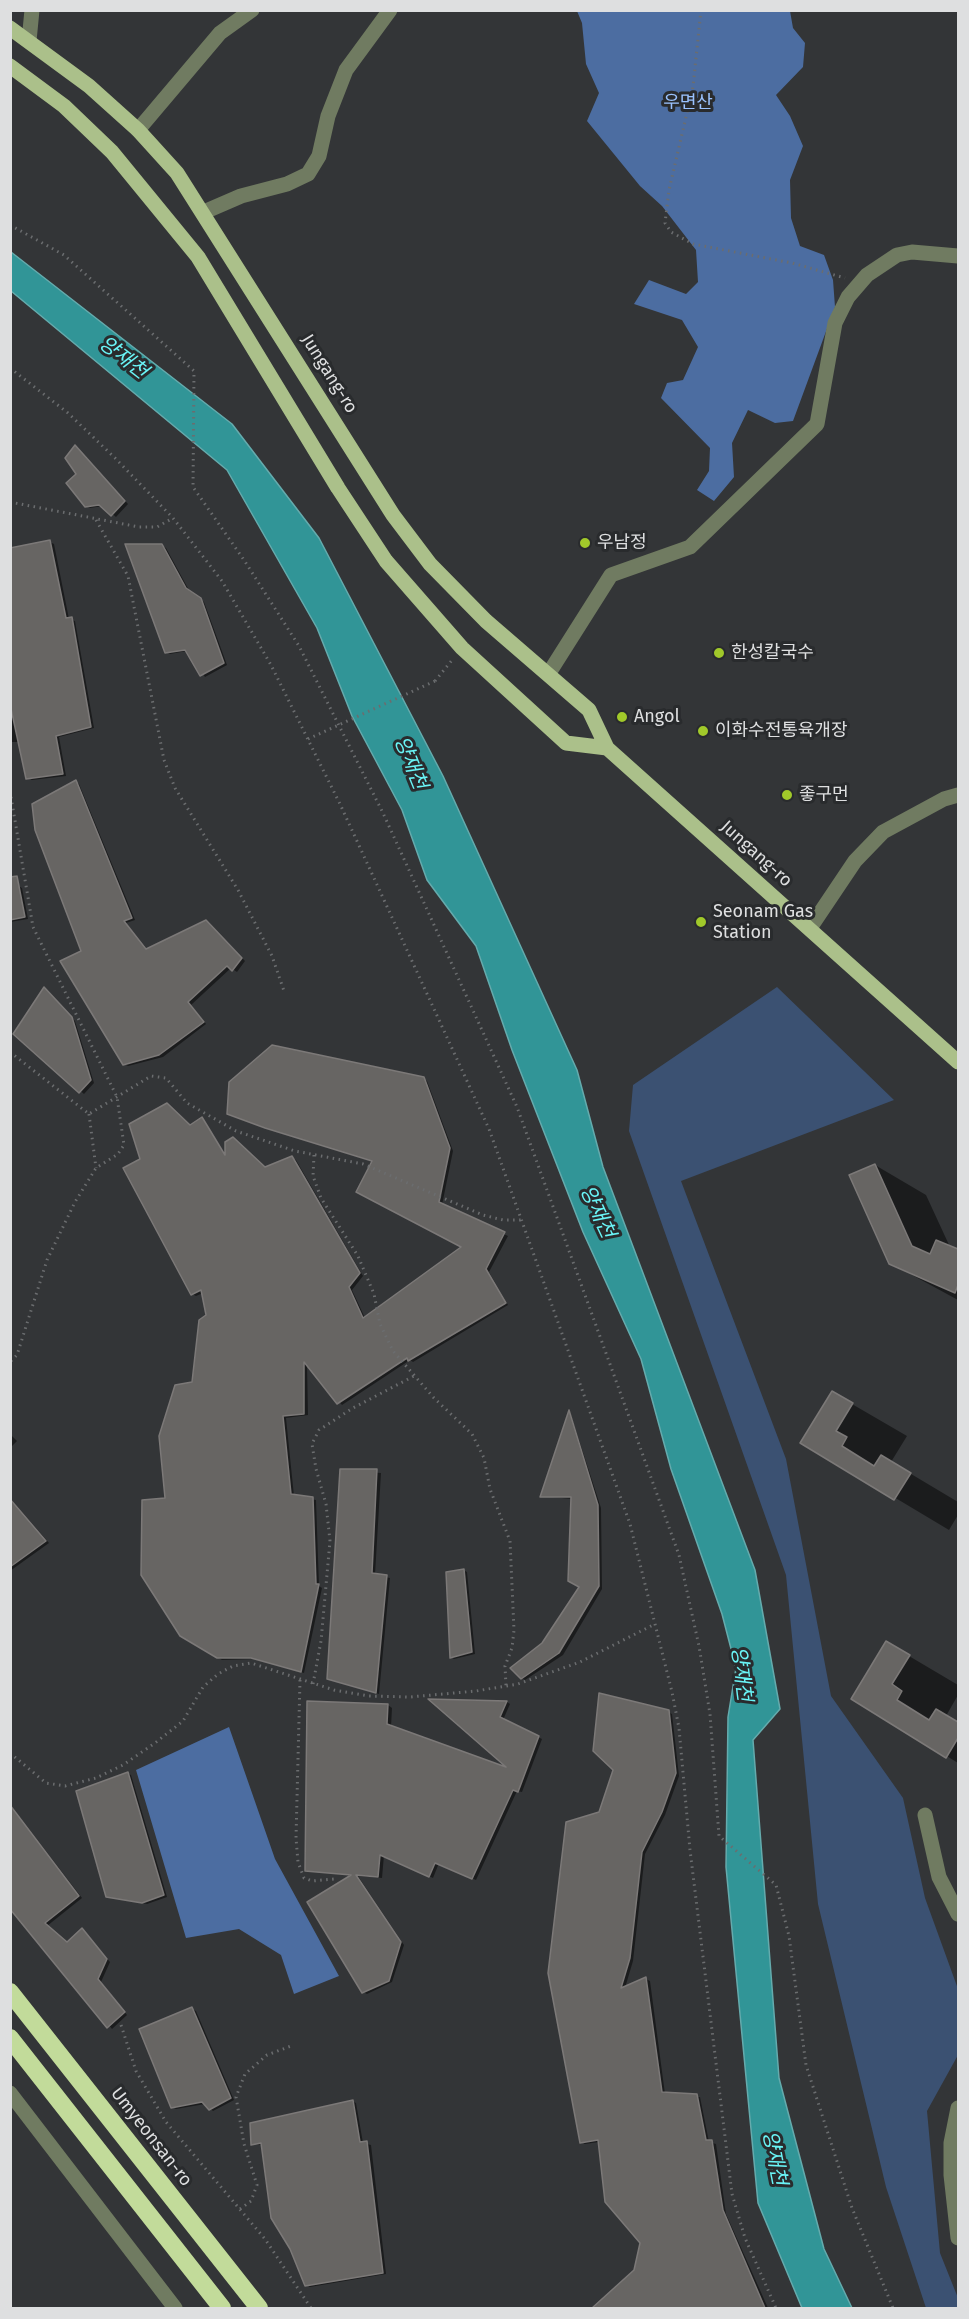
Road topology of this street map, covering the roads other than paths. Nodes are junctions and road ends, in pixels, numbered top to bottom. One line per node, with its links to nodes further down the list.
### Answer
1 (32, 10): 5 (street)
2 (252, 10): 7 (street)
3 (390, 10): 8 (street)
4 (10, 28): 5 (main road, Jungang-ro)
5 (29, 41): 7 (main road, Jungang-ro)
6 (10, 66): 11 (main road)
7 (138, 130): 8 (main road, Jungang-ro)
8 (204, 212): 10 (main road, Jungang-ro)
9 (958, 256): 10 (street)
10 (549, 672): 11 (main road, Jungang-ro)
11 (607, 748): 13 (main road, Jungang-ro)
12 (958, 795): 13 (street)
13 (810, 928): 14 (main road, Jungang-ro)
14 (958, 1062)
15 (925, 1815): 16 (street)
16 (958, 1914)
17 (10, 1992): 24 (highway, Umyeonsan-ro)
18 (10, 2038): 23 (highway)
19 (10, 2093): 22 (street)
20 (958, 2108): 21 (street)
21 (958, 2238)
22 (175, 2308)
23 (222, 2308)
24 (259, 2308)

